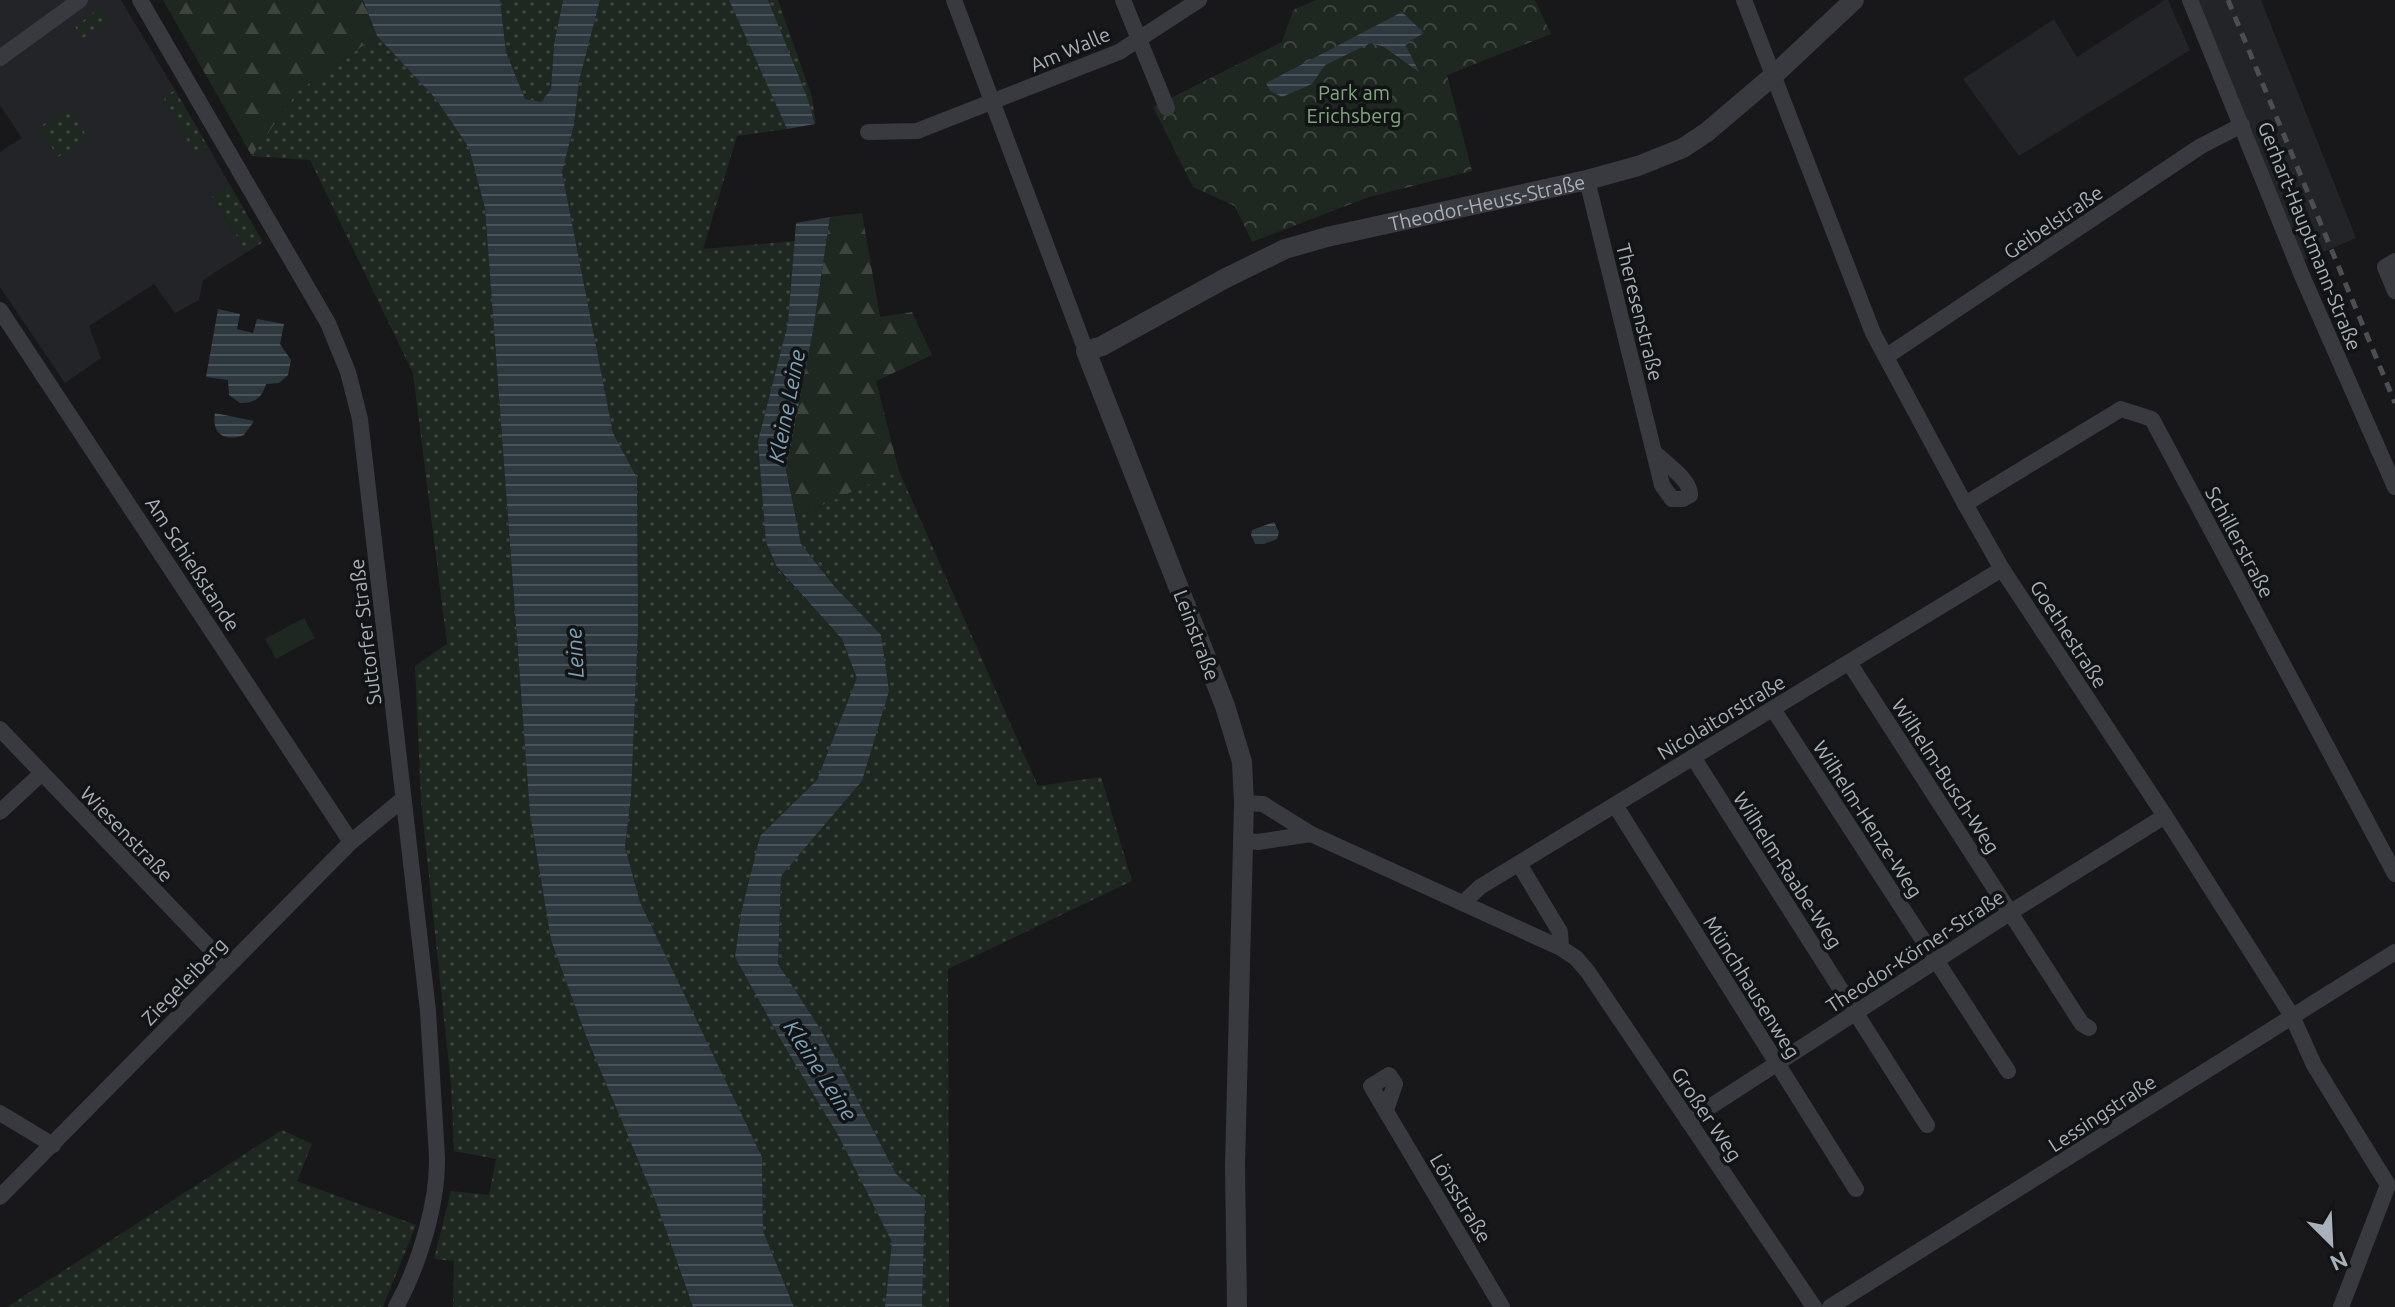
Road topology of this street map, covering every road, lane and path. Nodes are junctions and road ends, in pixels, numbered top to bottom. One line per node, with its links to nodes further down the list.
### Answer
1 (80, 0): 10 (street)
2 (140, 0): 31 (street, Suttorfer Straße)
3 (954, 0): 12 (street, Leinstraße)
4 (1123, 0): 9 (street)
5 (1199, 0): 9 (street, Am Walle)
6 (1744, 0): 11 (street, Goethestraße)
7 (1854, 0): 11 (street, Theodor-Heuss-Straße)
8 (2190, 0): 14 (street, Gerhart-Hauptmann-Straße)
9 (1139, 38): 12 (street, Am Walle); 13 (street)
10 (0, 58)
11 (1774, 75): 16 (street, Theodor-Heuss-Straße); 21 (street, Goethestraße)
12 (993, 102): 15 (street, Am Walle); 20 (street, Leinstraße)
13 (1167, 108)
14 (2242, 125): 21 (street, Geibelstraße); 23 (street, Gerhart-Hauptmann-Straße)
15 (868, 132)
16 (1587, 180): 20 (street, Theodor-Heuss-Straße); 22 (street, Theresenstraße)
17 (2395, 261): 18 (street)
18 (2395, 291)
19 (0, 310): 38 (street, Am Schießstande)
20 (1086, 351): 32 (street, Leinstraße)
21 (1887, 356): 24 (street, Goethestraße)
22 (1655, 453)
23 (2395, 487)
24 (1965, 504): 25 (street, Goethestraße); 40 (street, Schillerstraße)
25 (2002, 569): 26 (street, Nicolaitorstraße); 35 (street, Goethestraße)
26 (1850, 664): 27 (street, Nicolaitorstraße); 42 (street, Wilhelm-Busch-Weg)
27 (1773, 709): 29 (street, Nicolaitorstraße); 45 (street, Wilhelm-Henze-Weg)
28 (0, 729): 30 (street, Wiesenstraße)
29 (1693, 757): 33 (street, Nicolaitorstraße); 47 (street, Wilhelm-Raabe-Weg)
30 (41, 774): 34 (street); 46 (street, Wiesenstraße)
31 (403, 799): 38 (street, Ziegeleiberg); 60 (street, Suttorfer Straße)
32 (1244, 803): 36 (street, Großer Weg); 37 (street, Leinstraße)
33 (1615, 805): 39 (street, Nicolaitorstraße); 50 (street, Münchhausenweg)
34 (0, 812)
35 (2165, 816): 42 (street, Theodor-Körner-Straße); 48 (street, Goethestraße)
36 (1311, 834): 37 (street); 41 (street, Großer Weg)
37 (1243, 841): 61 (street, Leinstraße)
38 (351, 842): 46 (street, Ziegeleiberg)
39 (1519, 864): 41 (street, Nicolaitorstraße); 43 (street, Großer Weg)
40 (2395, 874)
41 (1464, 902): 43 (street, Großer Weg)
42 (2011, 912): 45 (street, Theodor-Körner-Straße); 49 (street, Wilhelm-Busch-Weg)
43 (1561, 948): 54 (street, Großer Weg)
44 (2395, 952): 48 (street, Lessingstraße)
45 (1936, 960): 47 (street, Theodor-Körner-Straße); 51 (street, Wilhelm-Henze-Weg)
46 (227, 966): 56 (street, Ziegeleiberg)
47 (1856, 1014): 50 (street, Theodor-Körner-Straße); 55 (street, Wilhelm-Raabe-Weg)
48 (2292, 1016): 57 (street, Goethestraße); 64 (street, Lessingstraße)
49 (2089, 1028)
50 (1776, 1063): 54 (street, Theodor-Körner-Straße); 58 (street, Münchhausenweg)
51 (2008, 1071)
52 (1386, 1110): 62 (street, Lönsstraße)
53 (0, 1113): 56 (street)
54 (1688, 1121): 63 (street, Großer Weg)
55 (1927, 1125)
56 (53, 1145): 59 (street, Ziegeleiberg)
57 (2391, 1184): 65 (street)
58 (1856, 1189)
59 (0, 1197)
60 (396, 1307)
61 (1237, 1307)
62 (1502, 1307)
63 (1814, 1307)
64 (1830, 1307)
65 (2341, 1307)

